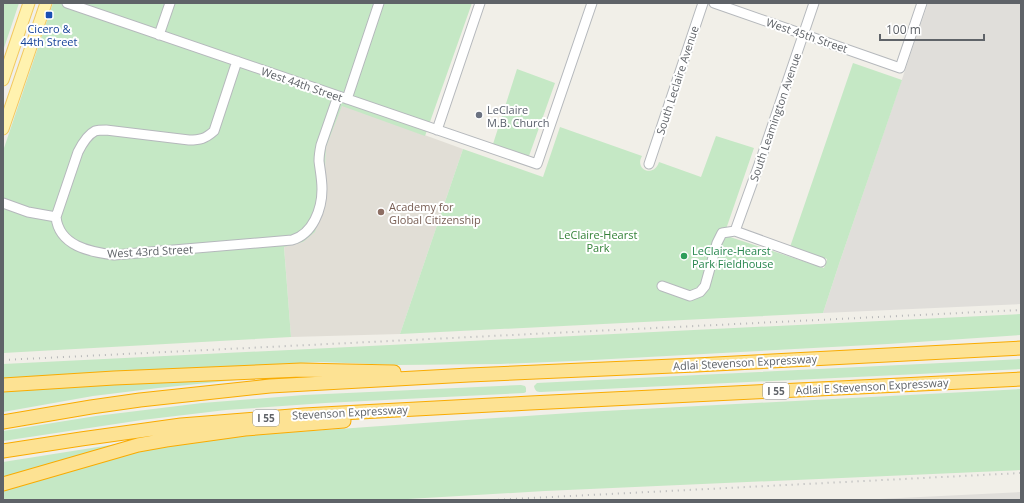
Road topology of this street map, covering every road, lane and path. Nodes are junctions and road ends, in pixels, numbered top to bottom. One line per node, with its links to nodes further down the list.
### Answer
1 (29, 3): 16 (main road)
2 (46, 3): 18 (main road)
3 (67, 3): 14 (street, West 44th Street)
4 (170, 3): 14 (street)
5 (379, 3): 17 (street)
6 (469, 3): 12 (street)
7 (592, 3): 19 (street, West 44th Street)
8 (703, 3): 20 (street, South Leclaire Avenue)
9 (714, 3): 13 (street, West 45th Street)
10 (814, 3): 13 (street, South Leamington Avenue)
11 (922, 3): 13 (street, West 45th Street)
12 (479, 5): 19 (street)
13 (803, 34): 23 (street, South Leamington Avenue)
14 (159, 35): 15 (street, West 44th Street)
15 (237, 61): 17 (street, West 44th Street); 22 (street)
16 (3, 80)
17 (342, 98): 19 (street, West 44th Street); 22 (street, West 43rd Street)
18 (3, 129)
19 (437, 130)
20 (650, 161)
21 (3, 203): 22 (street)
22 (56, 217)
23 (735, 231): 24 (street); 25 (street)
24 (821, 262)
25 (662, 286)
26 (1021, 340): 28 (highway)
27 (1021, 348): 28 (highway, Adlai Stevenson Expressway)
28 (920, 353): 29 (highway, Adlai Stevenson Expressway)
29 (469, 375): 31 (highway); 34 (highway)
30 (1021, 379): 32 (highway, Adlai E Stevenson Expressway / I 55)
31 (3, 385)
32 (530, 402): 33 (highway, Stevenson Expressway / I 55)
33 (479, 405): 35 (highway, Stevenson Expressway / I 55); 36 (highway)
34 (3, 422)
35 (3, 452)
36 (3, 484)

